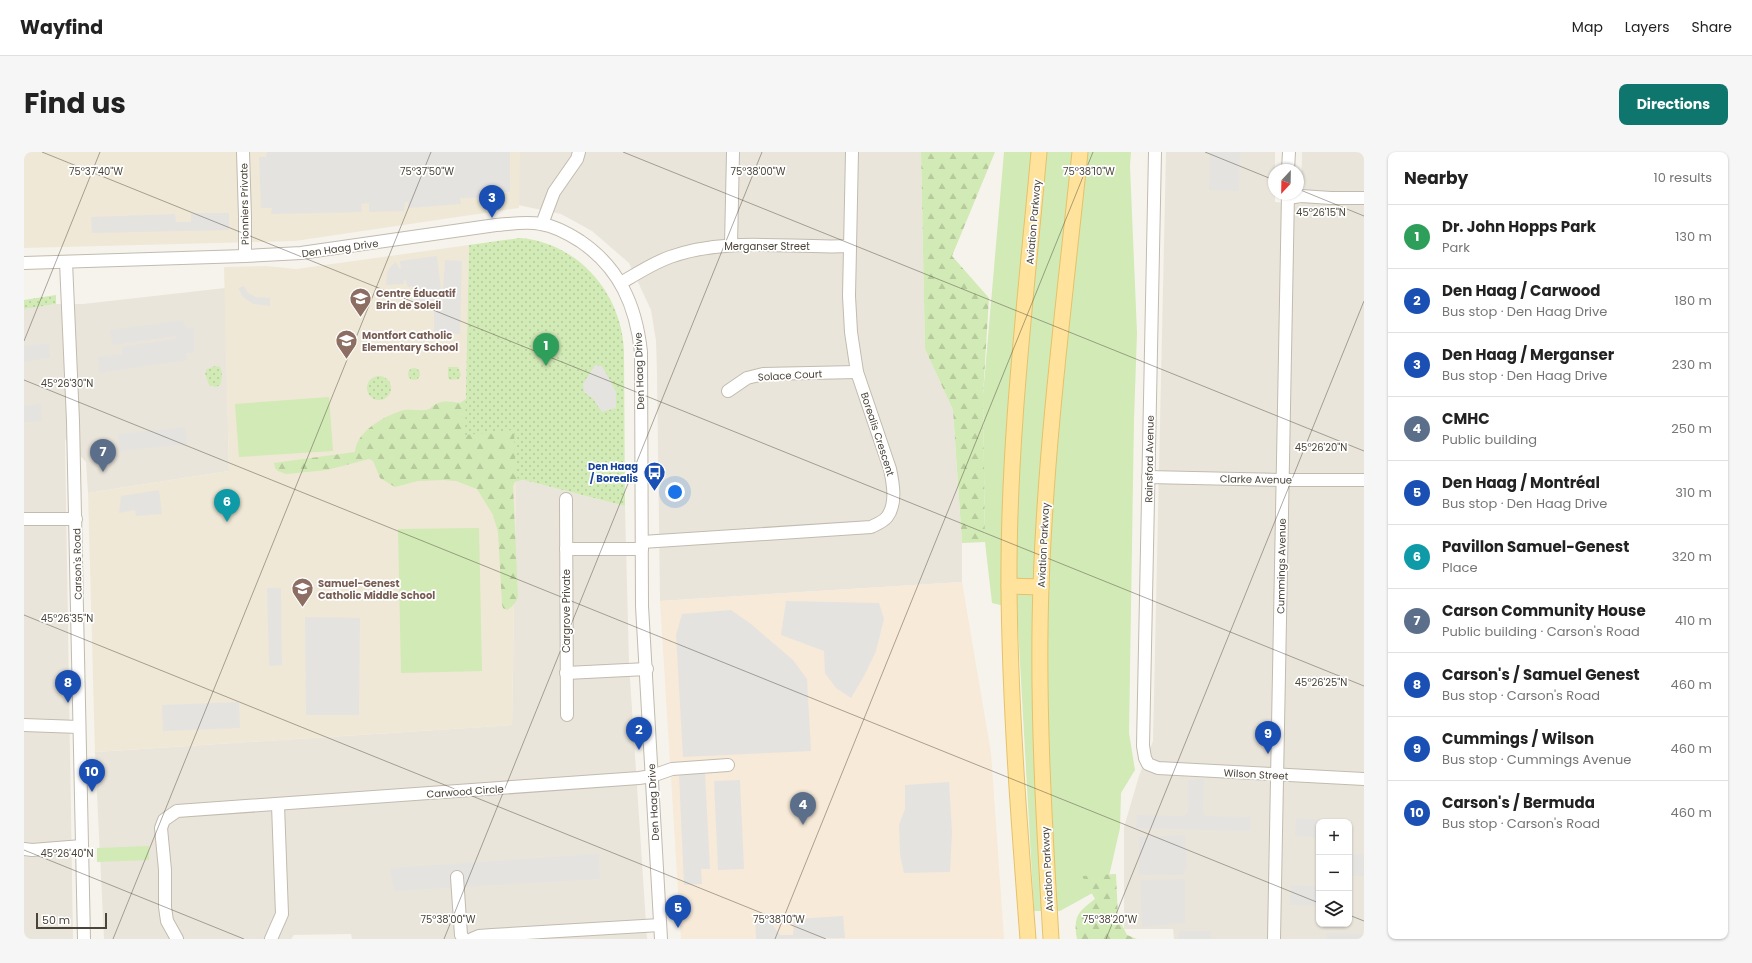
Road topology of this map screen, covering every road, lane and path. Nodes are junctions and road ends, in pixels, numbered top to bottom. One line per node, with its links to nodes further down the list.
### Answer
1 (243, 152): 16 (street, Pionniers Private)
2 (578, 152): 13 (street)
3 (733, 152): 14 (street)
4 (852, 152): 15 (street, Borealis Crescent)
5 (1039, 152): 30 (main road, Aviation Parkway)
6 (1080, 152): 31 (main road, Aviation Parkway)
7 (1155, 152): 22 (street, Rainsford Avenue)
8 (1289, 152): 9 (street)
9 (1288, 164)
10 (1304, 196): 11 (street)
11 (1364, 198)
12 (1288, 200): 23 (street, Cummings Avenue)
13 (542, 224): 16 (street, Den Haag Drive); 19 (street, Den Haag Drive)
14 (731, 245): 15 (street, Merganser Street); 19 (street, Merganser Street)
15 (850, 246): 20 (street, Borealis Crescent)
16 (245, 256): 17 (street, Den Haag Drive)
17 (66, 262): 18 (street, Den Haag Drive); 26 (street, Carson's Road)
18 (24, 263)
19 (621, 283): 28 (street, Den Haag Drive)
20 (857, 372): 21 (street, Solace Court); 28 (street, Borealis Crescent)
21 (728, 392)
22 (1148, 478): 23 (street, Clarke Avenue); 37 (street, Rainsford Avenue)
23 (1283, 480): 24 (street, Clarke Avenue); 40 (street, Cummings Avenue)
24 (1364, 480)
25 (566, 499): 29 (street, Cargrove Private)
26 (76, 518): 27 (street); 36 (street, Carson's Road)
27 (24, 519)
28 (642, 546): 29 (street); 32 (street, Den Haag Drive)
29 (566, 549): 33 (street, Cargrove Private)
30 (1009, 586): 31 (main road); 53 (main road, Aviation Parkway)
31 (1041, 587): 54 (main road, Aviation Parkway)
32 (647, 669): 33 (street); 39 (street, Den Haag Drive)
33 (566, 673): 34 (street, Cargrove Private)
34 (567, 715)
35 (24, 725): 36 (street)
36 (79, 727): 43 (street, Carson's Road)
37 (1148, 764): 40 (street, Wilson Street)
38 (728, 765): 39 (street, Carwood Circle)
39 (652, 776): 42 (street, Carwood Circle); 46 (street, Den Haag Drive)
40 (1277, 776): 41 (street, Wilson Street); 55 (street, Cummings Avenue)
41 (1364, 779)
42 (278, 805): 48 (street, Carwood Circle); 49 (street)
43 (82, 846): 44 (street); 47 (street, Carson's Road)
44 (24, 849)
45 (457, 877): 50 (street)
46 (660, 925): 51 (street); 52 (street, Den Haag Drive)
47 (84, 939)
48 (177, 939)
49 (271, 939)
50 (464, 939)
51 (472, 939)
52 (661, 939)
53 (1028, 939)
54 (1051, 939)
55 (1274, 939)

